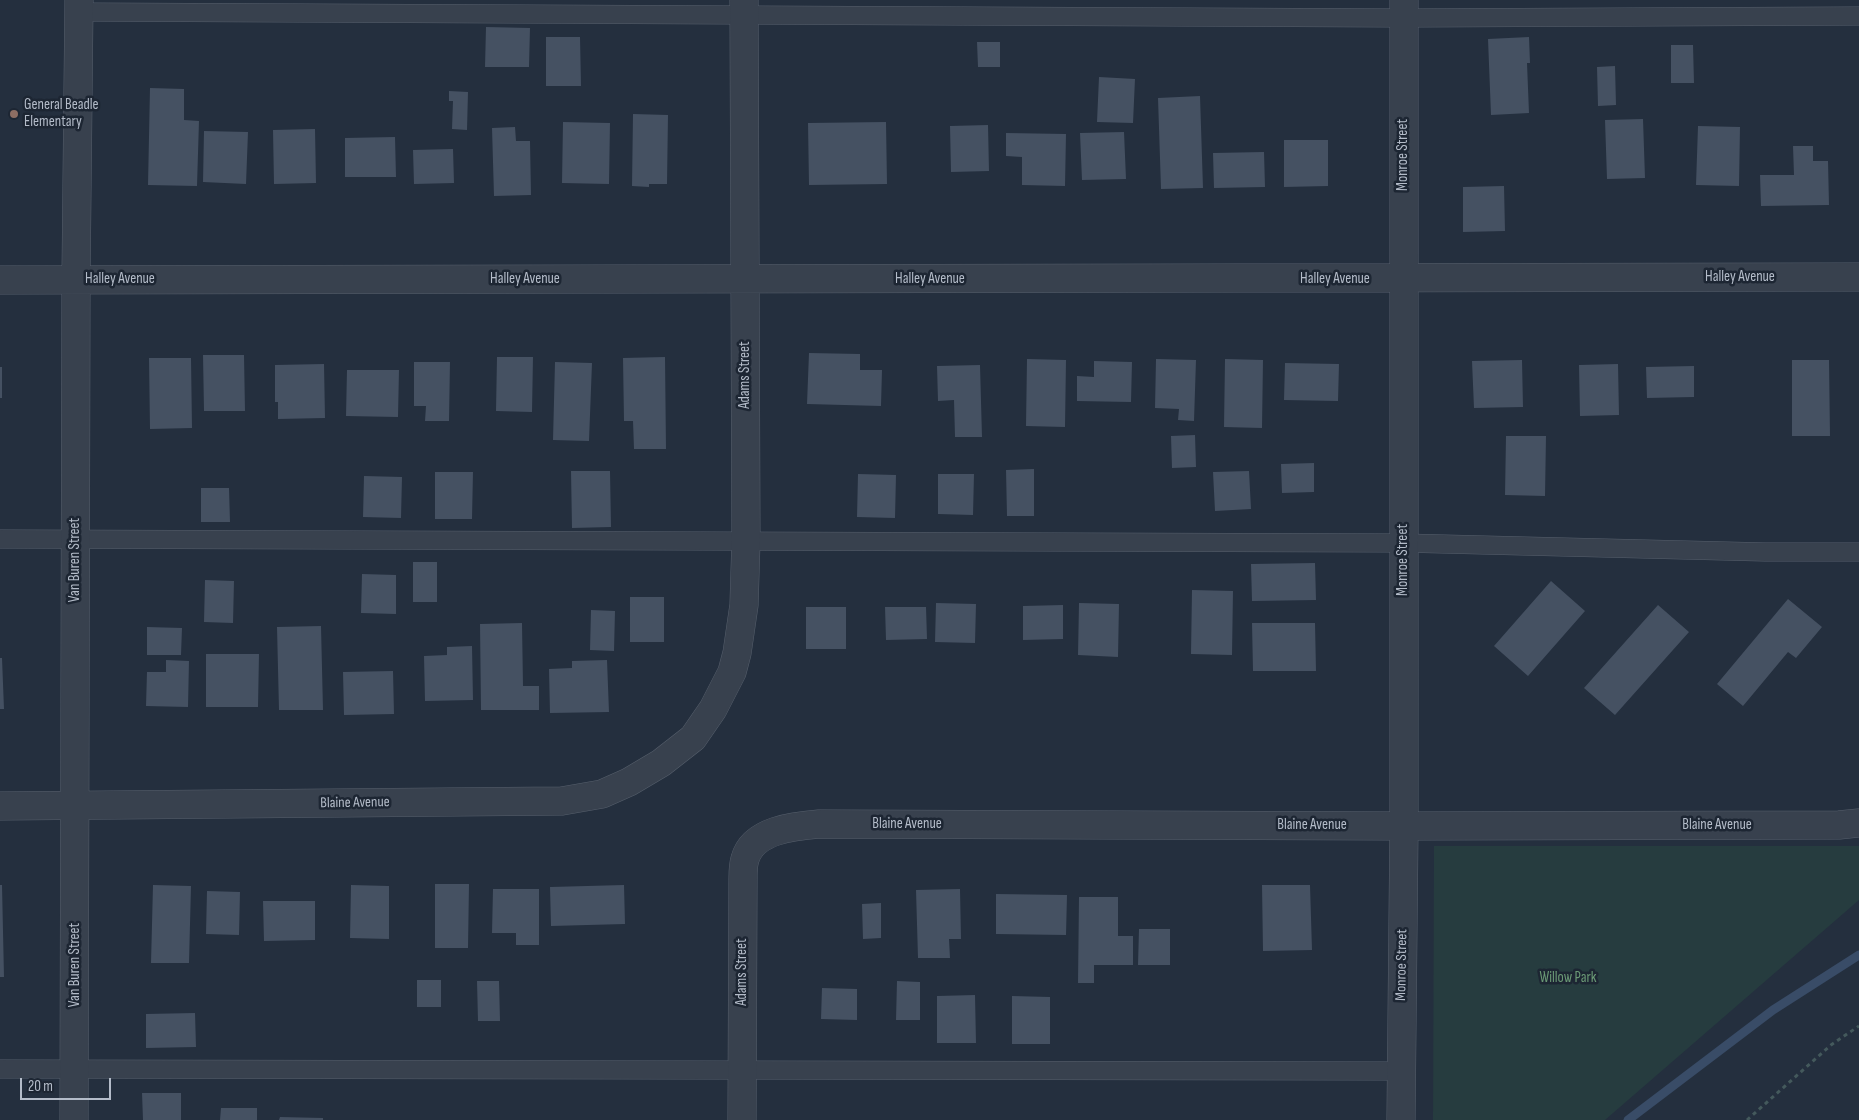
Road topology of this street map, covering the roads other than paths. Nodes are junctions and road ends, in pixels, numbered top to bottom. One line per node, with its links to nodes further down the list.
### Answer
1 (79, 6): 2 (lane); 6 (street, Van Buren Street)
2 (744, 8): 3 (lane); 7 (street, Adams Street)
3 (1404, 9): 4 (lane); 8 (street, Monroe Street)
4 (1859, 16)
5 (1859, 277): 8 (street, Halley Avenue)
6 (76, 279): 7 (street, Halley Avenue); 9 (street, Halley Avenue); 11 (street, Van Buren Street)
7 (745, 279): 8 (street, Halley Avenue); 12 (street, Adams Street)
8 (1403, 279): 13 (street, Monroe Street)
9 (0, 280)
10 (0, 539): 11 (lane)
11 (76, 539): 12 (lane); 16 (street, Van Buren Street)
12 (746, 540): 13 (lane); 15 (street, Adams Street)
13 (1403, 543): 14 (lane); 19 (street, Monroe Street)
14 (1859, 552)
15 (693, 738): 16 (street, Blaine Avenue)
16 (76, 805): 17 (street, Blaine Avenue); 22 (street, Van Buren Street)
17 (0, 806)
18 (1859, 823): 19 (street, Blaine Avenue)
19 (1404, 826): 20 (street, Blaine Avenue); 24 (street, Monroe Street)
20 (767, 836): 23 (street, Adams Street)
21 (0, 1069): 22 (lane)
22 (74, 1069): 23 (lane); 25 (street, Van Buren Street)
23 (742, 1071): 24 (lane); 26 (street, Adams Street)
24 (1401, 1071): 27 (street, Monroe Street)
25 (74, 1120)
26 (742, 1120)
27 (1401, 1120)

